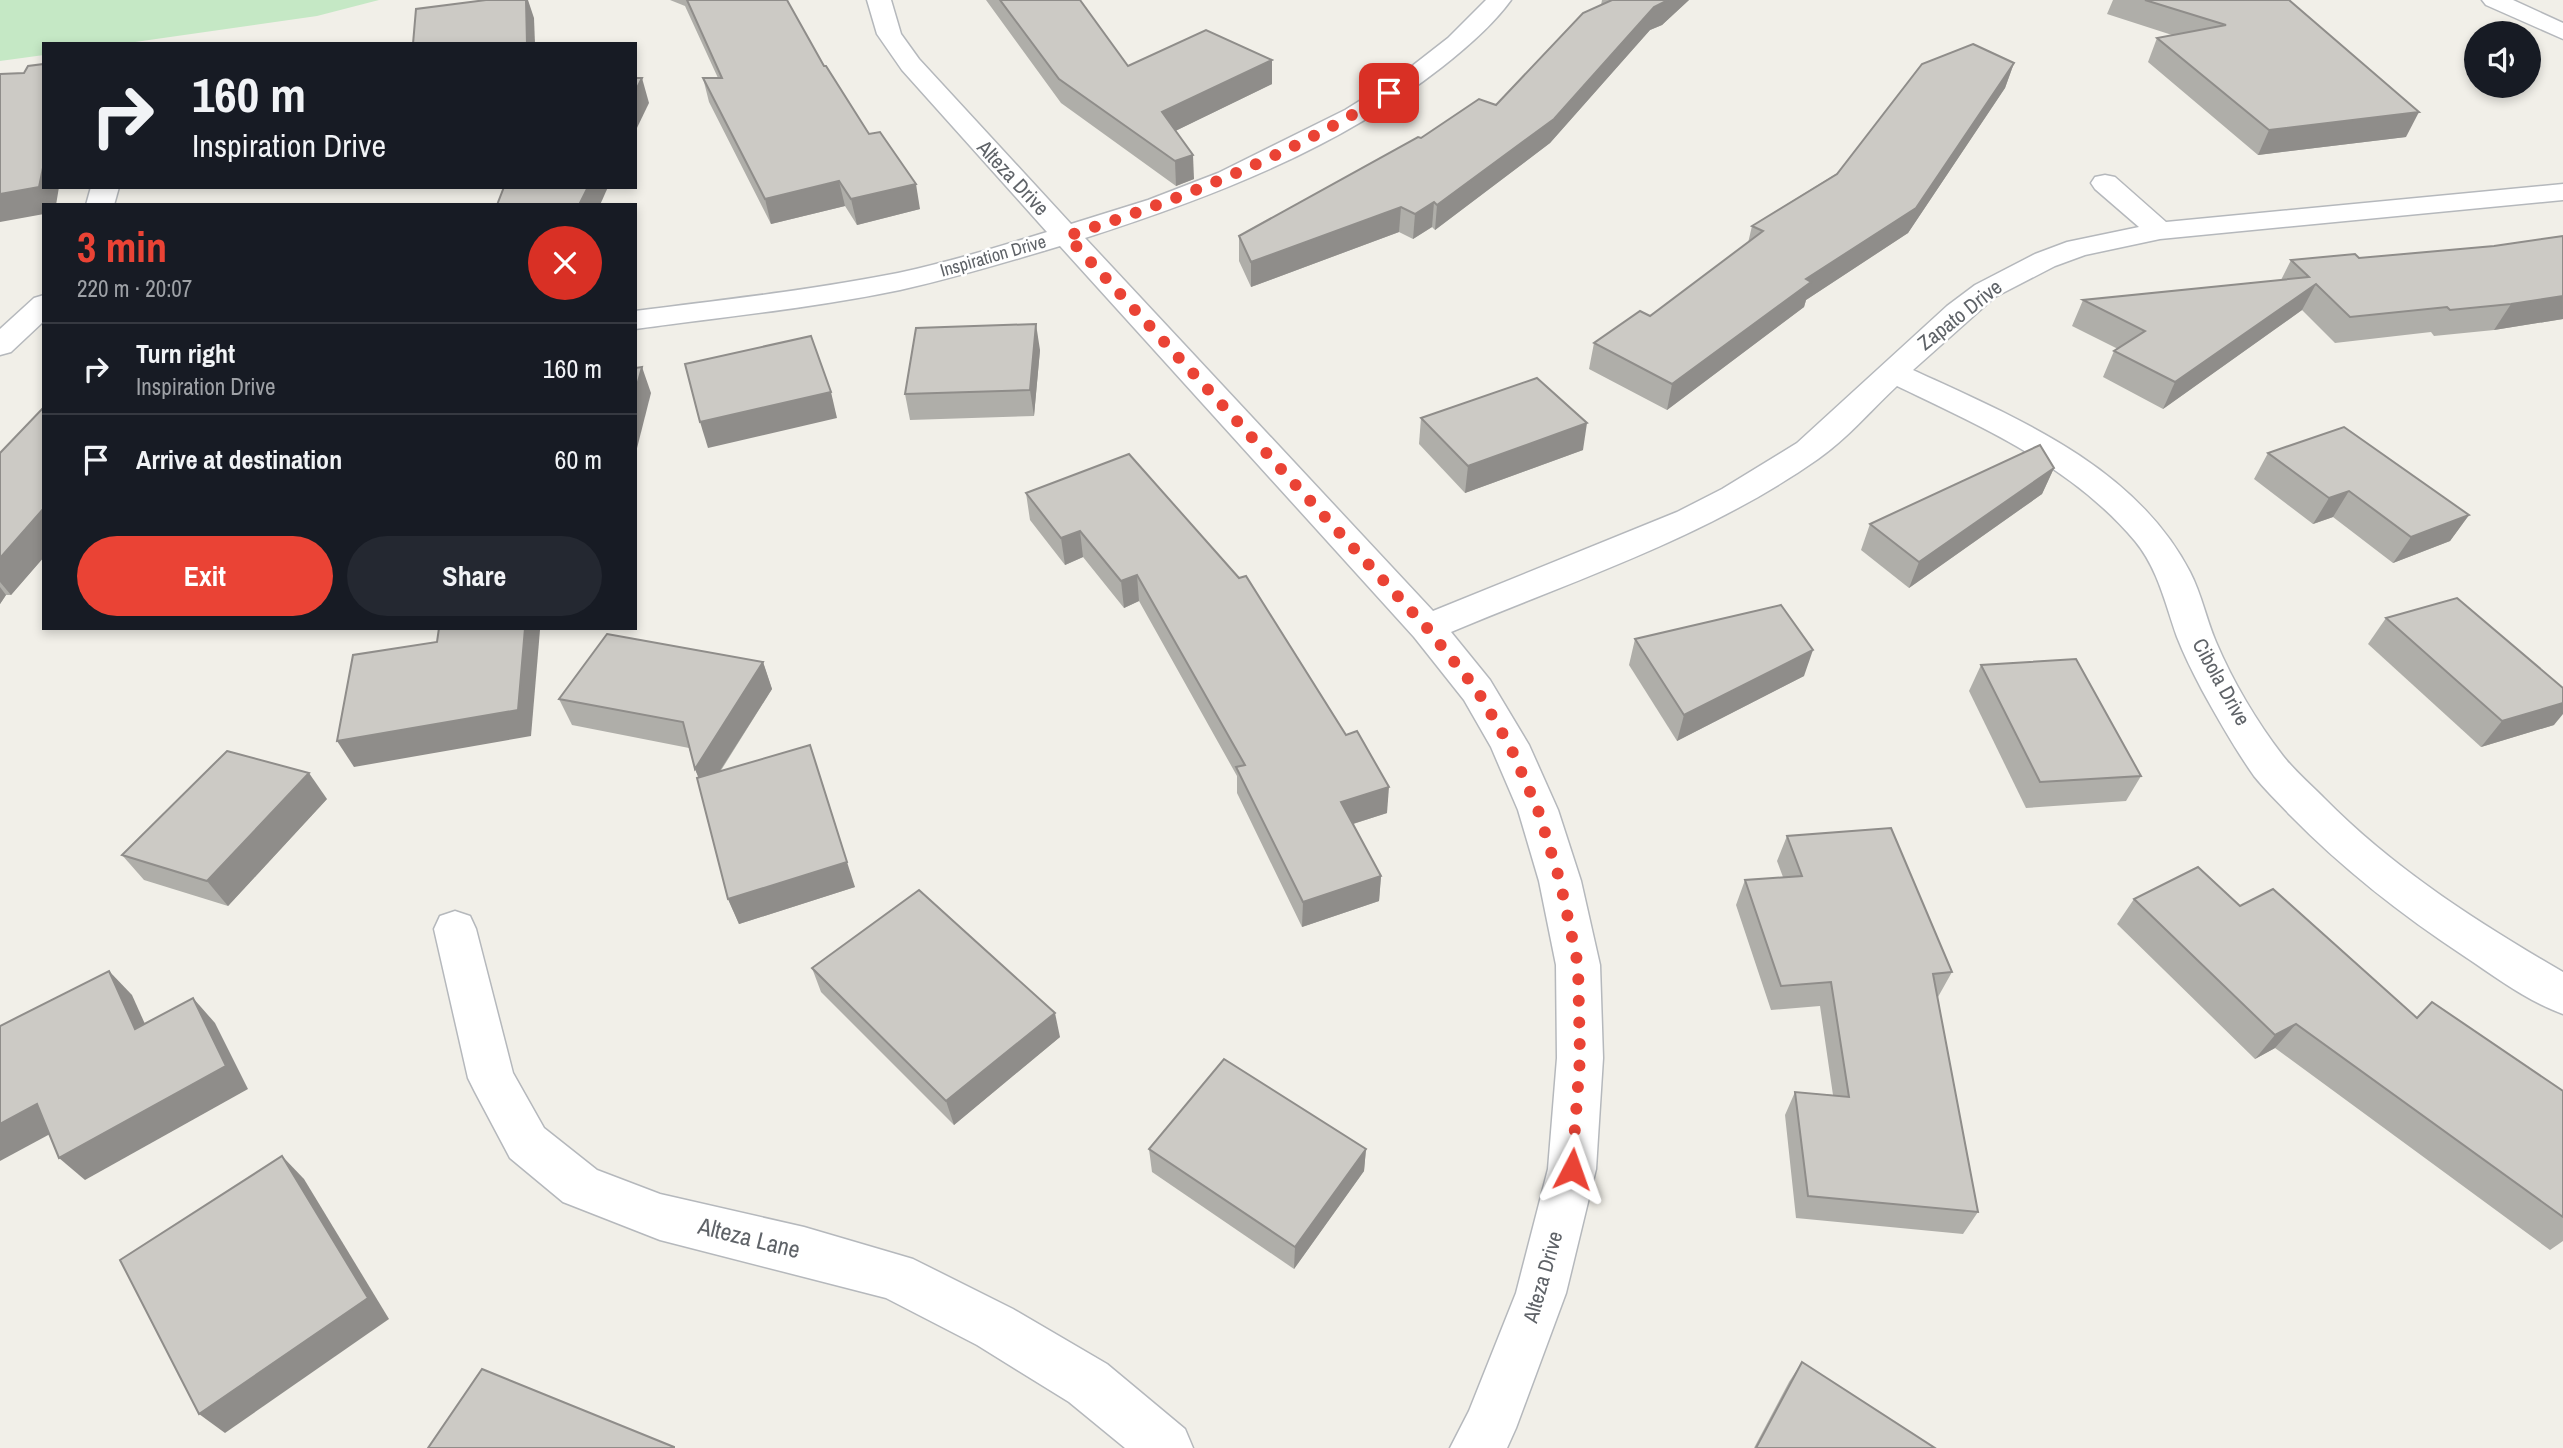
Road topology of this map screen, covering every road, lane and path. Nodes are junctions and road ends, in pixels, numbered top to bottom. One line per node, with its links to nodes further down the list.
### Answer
1 (879, 0): 8 (street, Alteza Drive)
2 (1499, 0): 8 (street, Inspiration Drive)
3 (2494, 0): 4 (street)
4 (2563, 32)
5 (2105, 183): 7 (street)
6 (2563, 191): 7 (street, Zapato Drive)
7 (2160, 231): 12 (street, Zapato Drive)
8 (1067, 236): 10 (street, Inspiration Drive); 13 (street, Alteza Drive)
9 (29, 313): 11 (street)
10 (637, 320)
11 (0, 346)
12 (1892, 372): 13 (street, Zapato Drive); 15 (street, Cibola Drive)
13 (1427, 628): 17 (street, Alteza Drive)
14 (455, 929): 16 (street, Alteza Lane)
15 (2563, 995)
16 (1167, 1448)
17 (1477, 1448)

